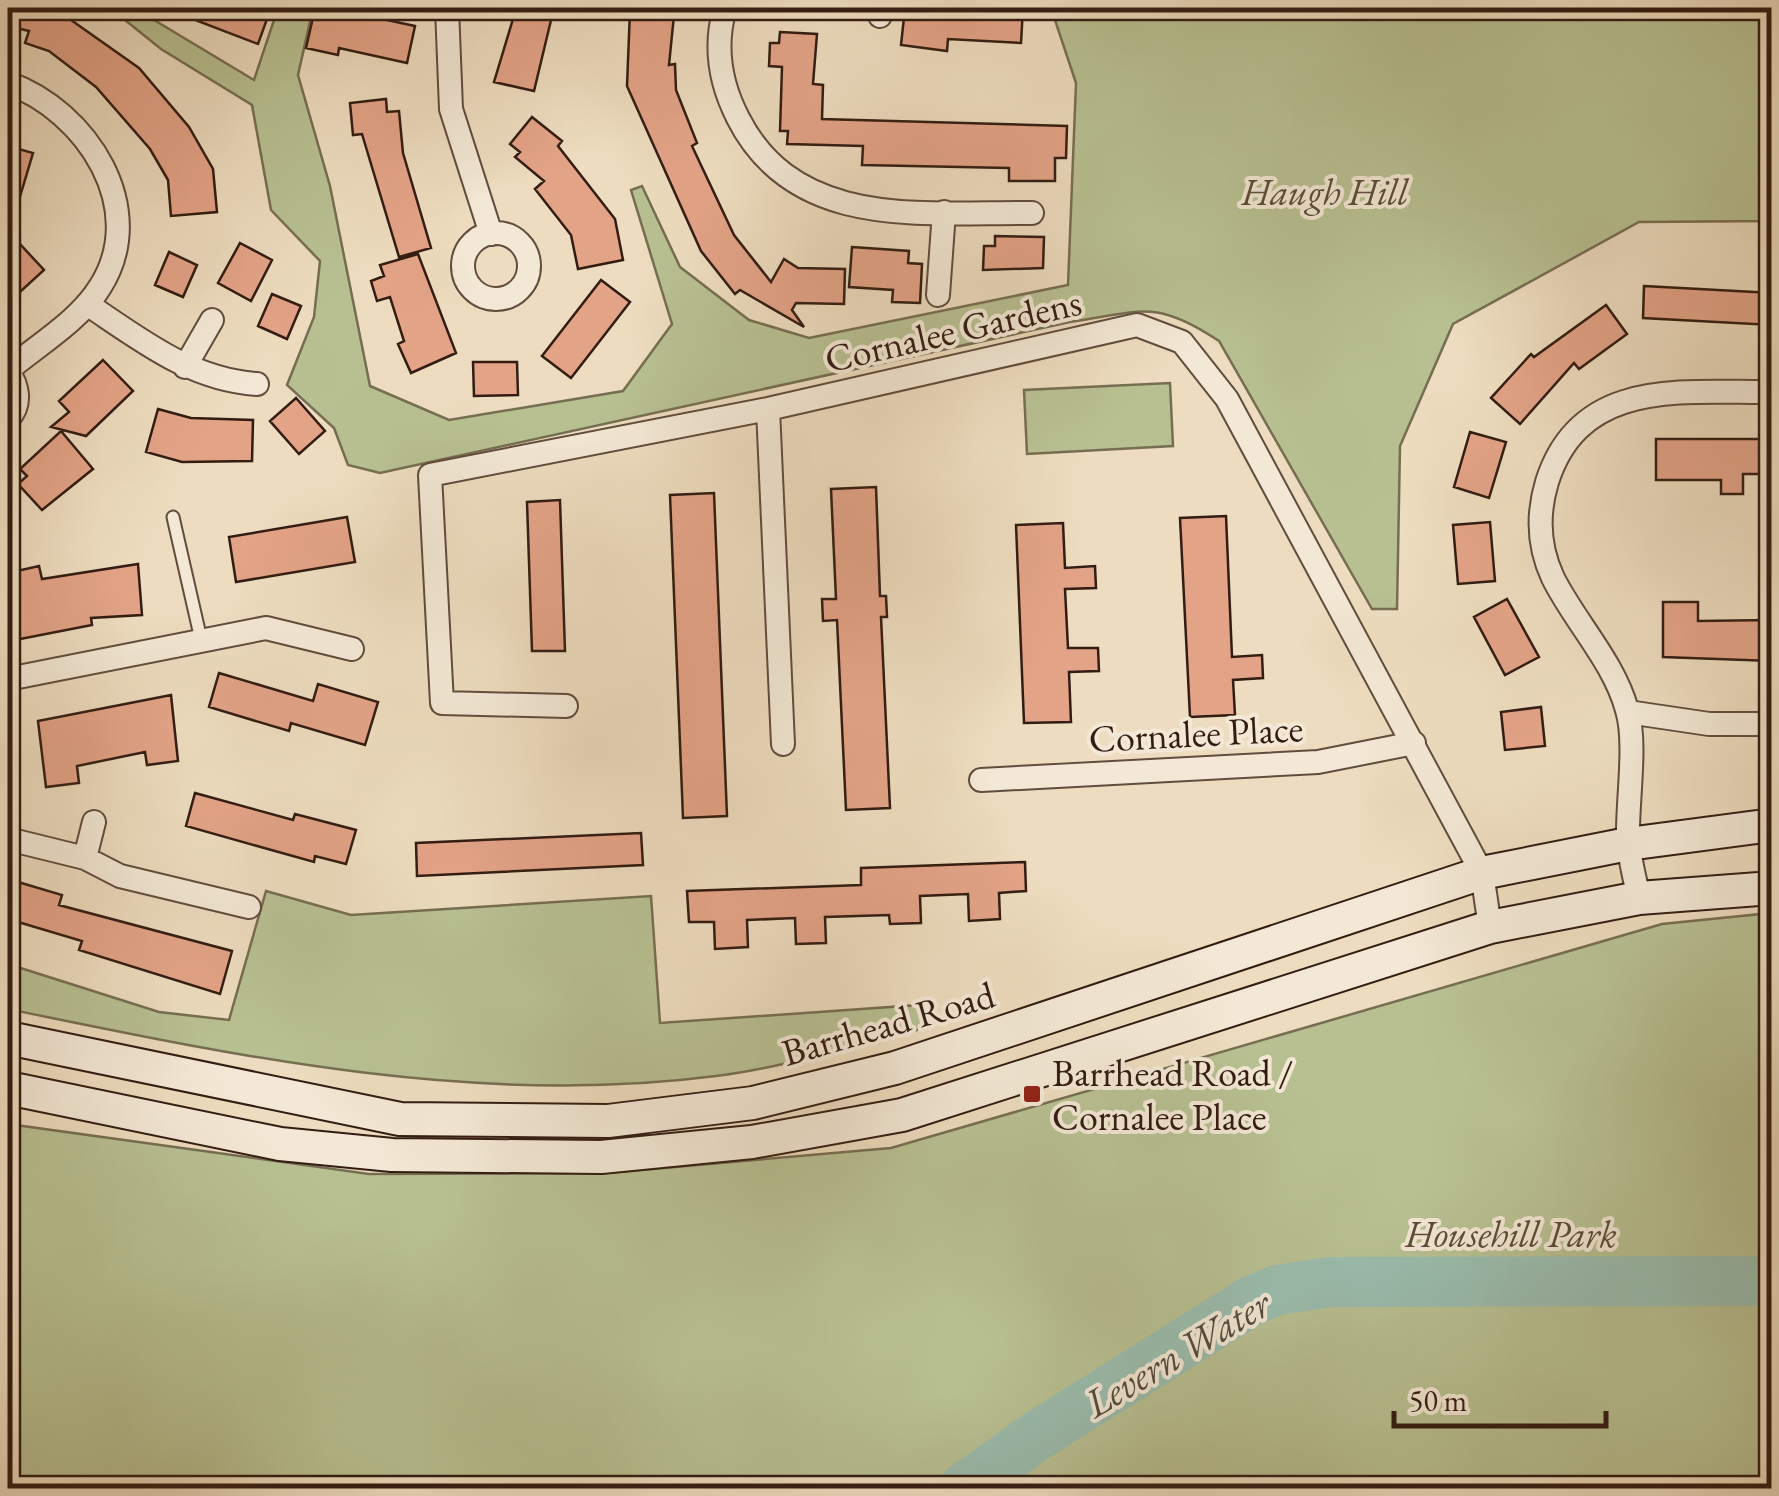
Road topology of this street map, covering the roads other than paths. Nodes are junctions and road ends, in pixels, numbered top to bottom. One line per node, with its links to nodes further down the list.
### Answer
1 (447, 8): 6 (street)
2 (725, 8): 4 (street)
3 (8, 83): 8 (street)
4 (944, 212): 5 (street); 7 (street)
5 (1032, 212)
6 (491, 234)
7 (938, 294)
8 (87, 304): 10 (street); 11 (street)
9 (212, 320): 10 (street)
10 (185, 367): 12 (street)
11 (8, 370): 15 (street)
12 (257, 384)
13 (1772, 392): 21 (street)
14 (768, 410): 20 (street, Cornalee Gardens); 23 (street, Cornalee Gardens); 24 (street)
15 (8, 419)
16 (173, 517): 17 (lane)
17 (202, 644): 18 (street); 19 (street)
18 (352, 648)
19 (8, 680)
20 (566, 706)
21 (1628, 712): 22 (street); 29 (street)
22 (1772, 724)
23 (1414, 743): 25 (street, Cornalee Place); 31 (street, Cornalee Gardens)
24 (784, 744)
25 (981, 780)
26 (94, 822): 30 (street)
27 (1772, 825): 29 (main road, Barrhead Road)
28 (8, 839): 30 (street)
29 (1628, 844): 31 (main road, Barrhead Road); 33 (street)
30 (85, 858): 34 (street)
31 (1482, 874): 35 (street, Cornalee Gardens); 38 (main road, Barrhead Road)
32 (1772, 888): 33 (main road)
33 (1639, 898): 35 (main road)
34 (249, 907)
35 (1490, 927): 39 (main road)
36 (8, 1038): 38 (main road, Barrhead Road)
37 (8, 1088): 39 (main road)
38 (456, 1120): 39 (main road)
39 (455, 1156)

